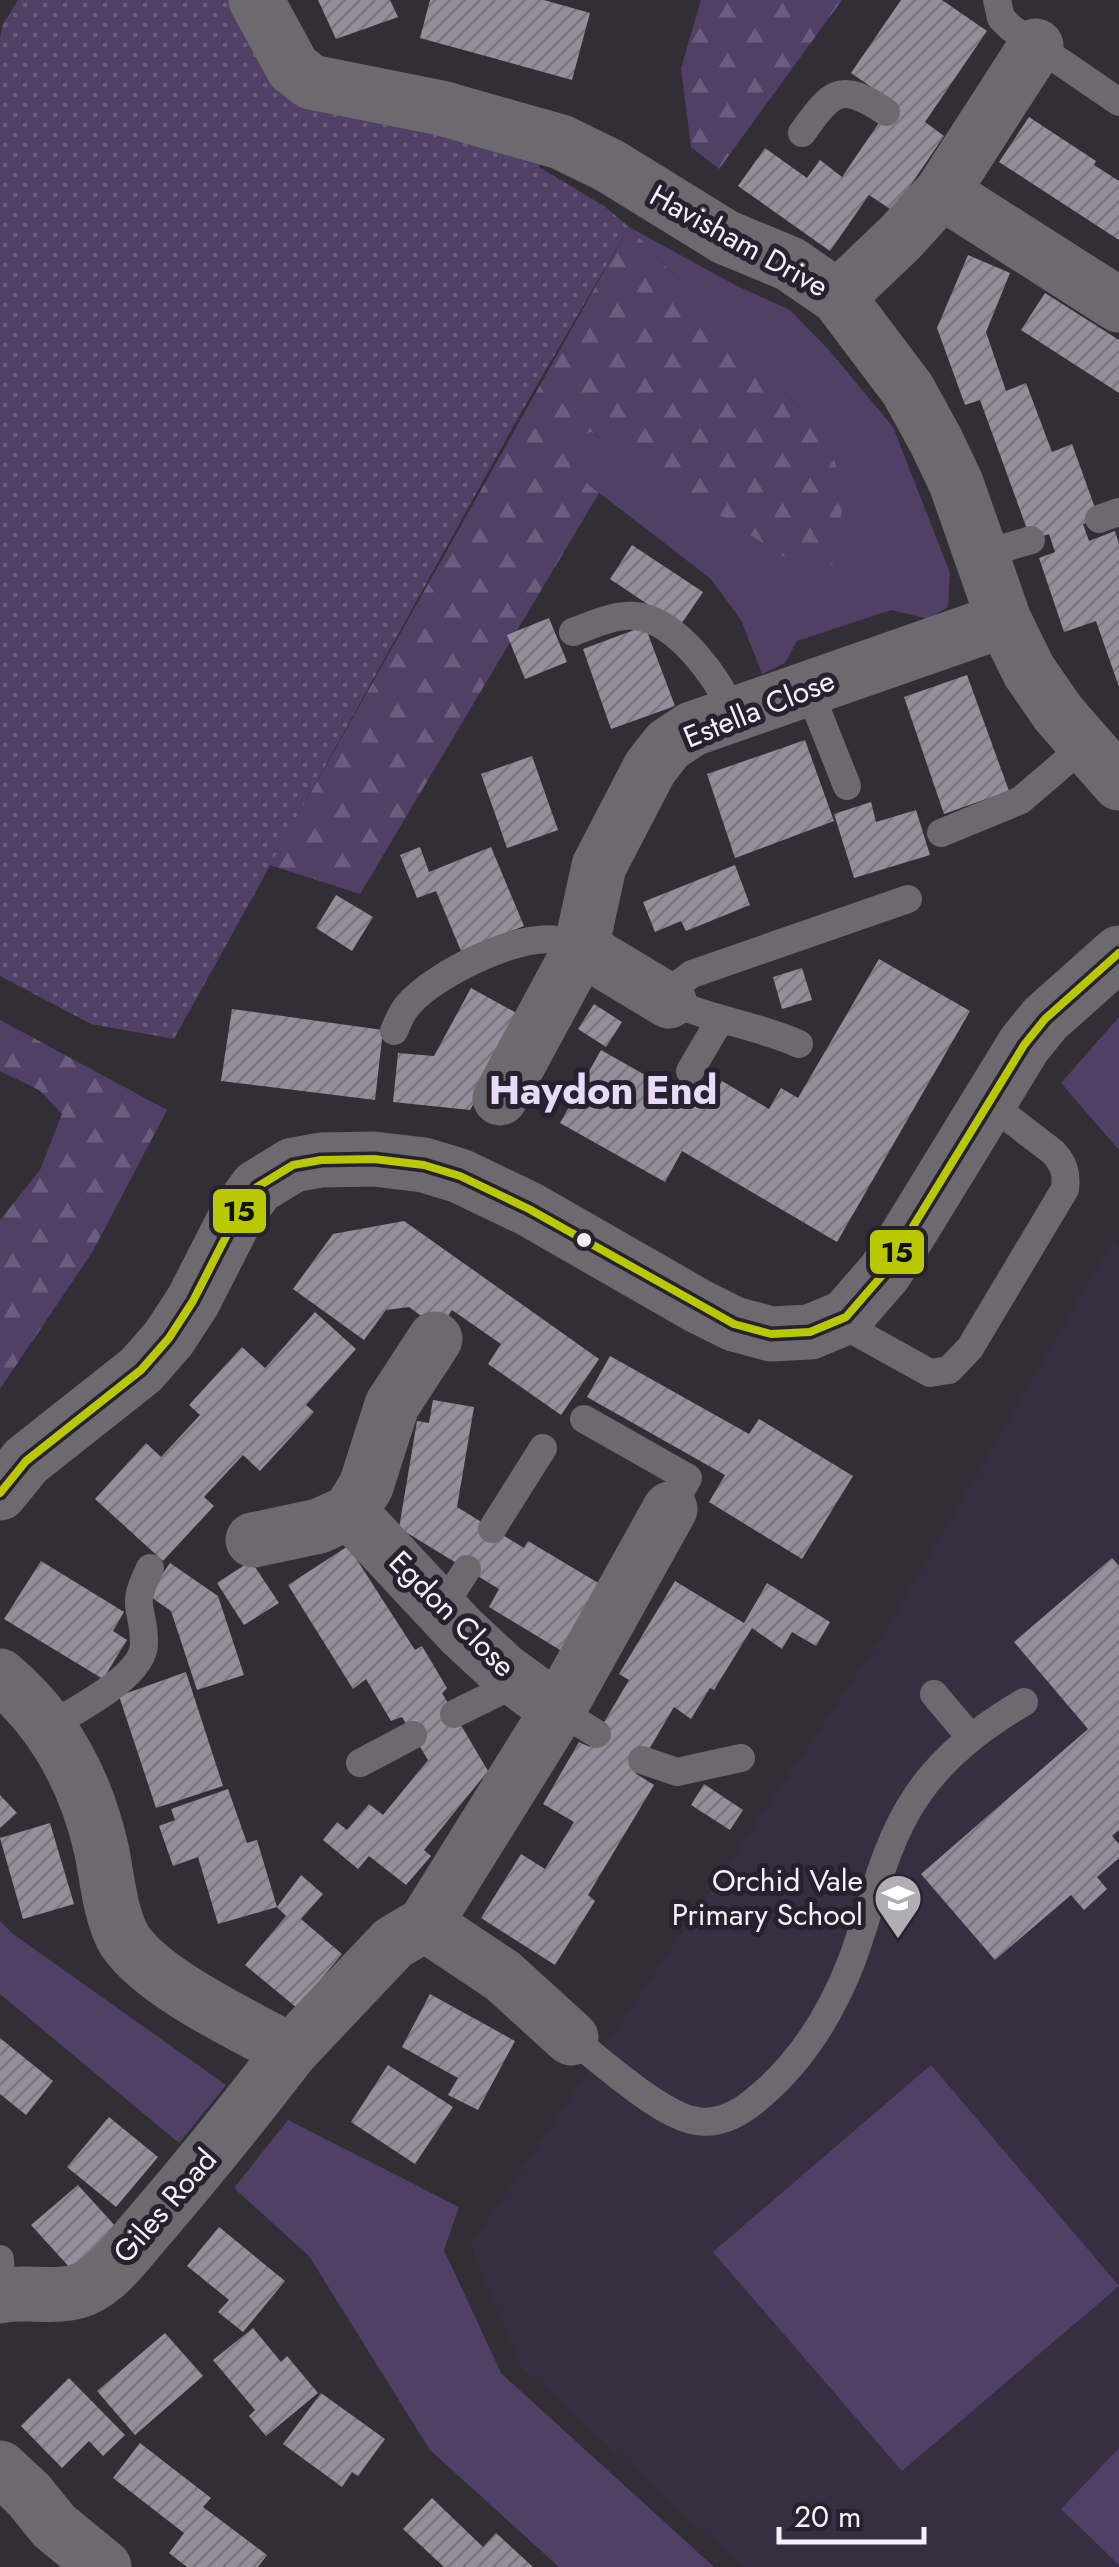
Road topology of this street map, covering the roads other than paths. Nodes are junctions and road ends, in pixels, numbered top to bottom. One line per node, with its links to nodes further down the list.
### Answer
1 (256, 0): 8 (street, Havisham Drive)
2 (997, 0): 3 (lane)
3 (1036, 46): 4 (lane); 7 (street)
4 (1119, 102)
5 (886, 112): 6 (lane)
6 (802, 133)
7 (945, 169): 8 (street); 9 (street)
8 (838, 297): 10 (street, Havisham Drive)
9 (1119, 305)
10 (1004, 620): 12 (street, Estella Close); 14 (street, Havisham Drive)
11 (574, 632): 13 (lane)
12 (808, 688): 13 (street, Estella Close); 15 (lane)
13 (733, 714): 18 (street, Estella Close)
14 (1102, 764): 16 (lane)
15 (847, 786)
16 (942, 834)
17 (908, 898): 20 (lane)
18 (581, 948): 20 (street); 22 (lane); 25 (street, Estella Close)
19 (1119, 952): 26 (street)
20 (669, 1001): 21 (lane)
21 (720, 1020): 23 (lane); 24 (lane)
22 (394, 1032)
23 (799, 1044)
24 (690, 1071)
25 (500, 1098)
26 (988, 1102): 27 (street); 27 (lane)
27 (838, 1322): 31 (street)
28 (434, 1339): 33 (street)
29 (584, 1418): 32 (lane)
30 (544, 1448): 34 (lane)
31 (0, 1493)
32 (670, 1509): 40 (street)
33 (350, 1512): 35 (street); 40 (street, Egdon Close)
34 (492, 1529)
35 (253, 1540)
36 (150, 1568): 42 (lane)
37 (0, 1676): 42 (street)
38 (934, 1694): 44 (lane)
39 (1024, 1702): 44 (lane)
40 (558, 1709): 41 (lane); 48 (street)
41 (454, 1714)
42 (48, 1727): 50 (street)
43 (414, 1736): 47 (lane)
44 (970, 1738): 49 (lane)
45 (741, 1758): 46 (lane)
46 (642, 1760)
47 (360, 1763)
48 (424, 1924): 49 (street); 50 (street, Giles Road)
49 (571, 2038)
50 (290, 2052): 51 (street, Giles Road)
51 (1, 2283)
52 (0, 2468): 53 (street)
53 (104, 2567)

